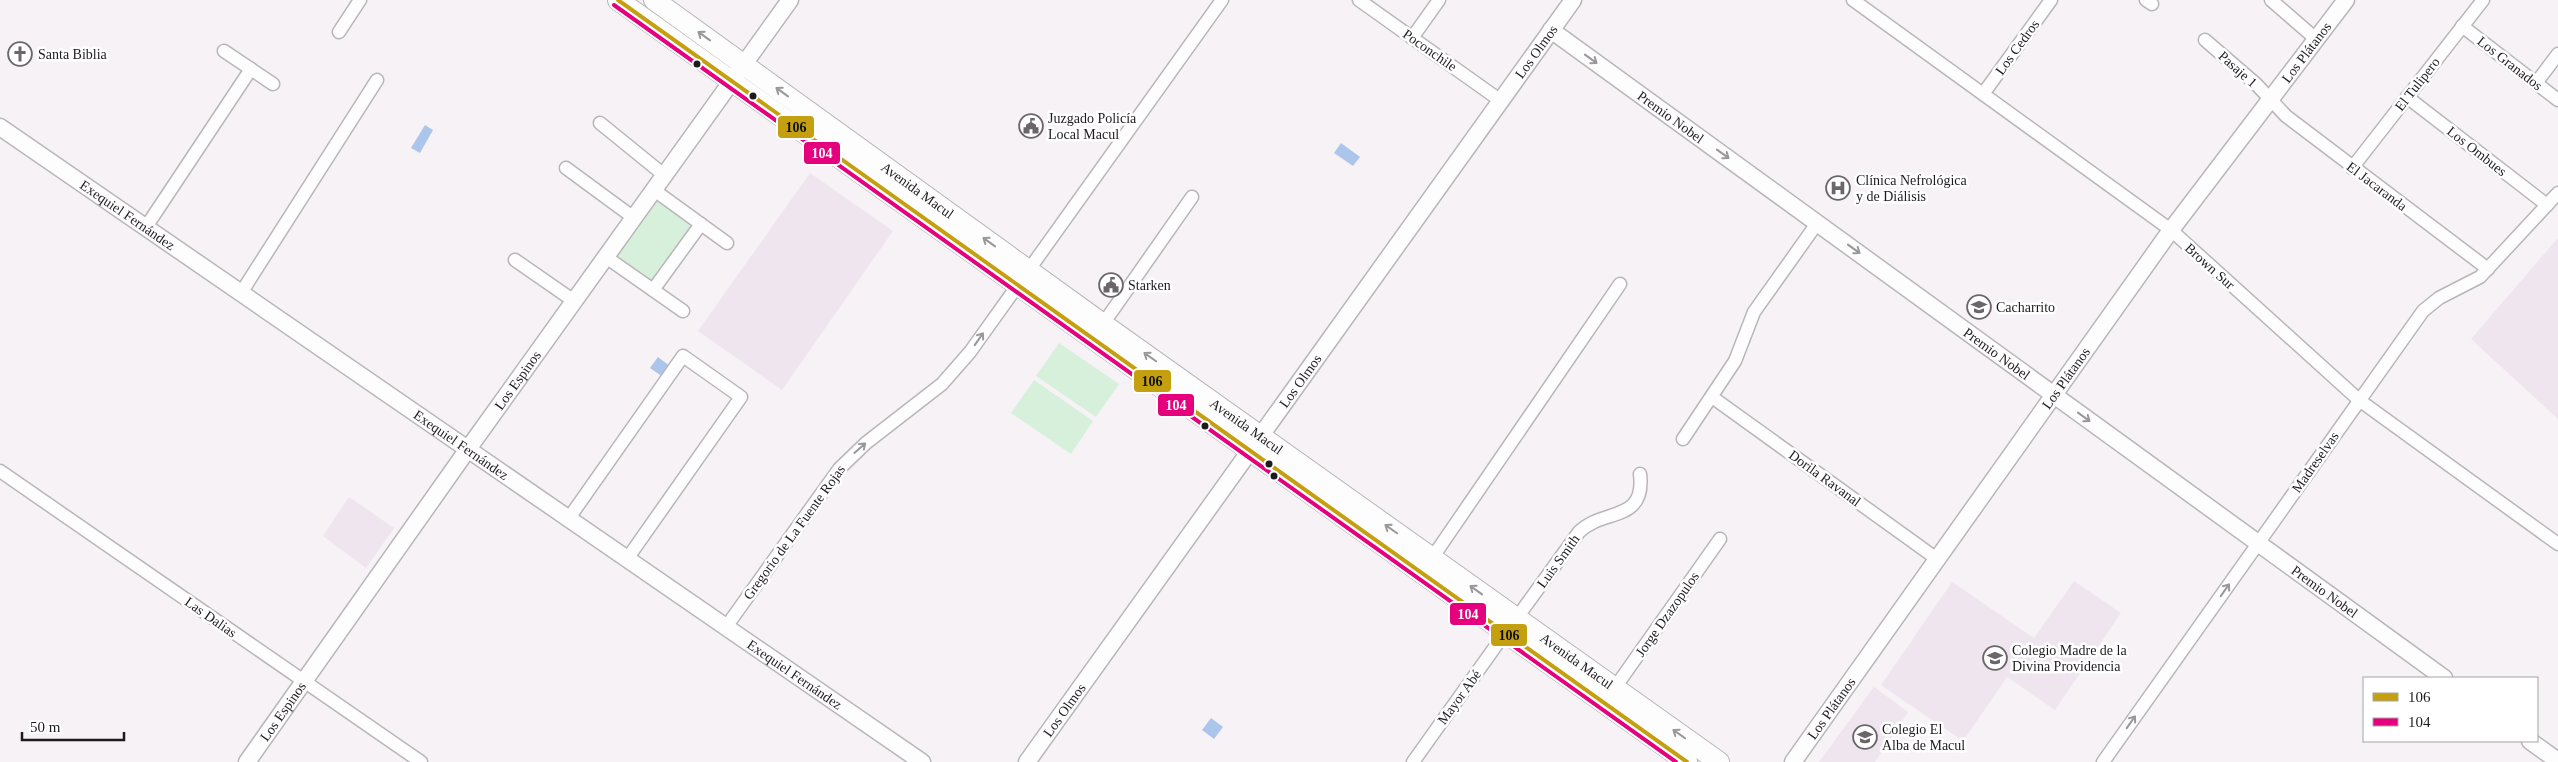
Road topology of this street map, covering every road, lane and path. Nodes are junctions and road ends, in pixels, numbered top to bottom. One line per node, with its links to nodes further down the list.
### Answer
1 (360, 0): 16 (street)
2 (618, 0): 25 (main road, Avenida Macul)
3 (654, 0): 22 (main road, Avenida Macul, one-way to 3)
4 (790, 0): 22 (street, Los Espinos)
5 (1222, 0): 51 (street, Gregorio de La Fuente Rojas)
6 (1359, 0): 17 (street, Poconchile)
7 (1439, 0): 17 (street)
8 (1573, 0): 15 (street, Los Olmos)
9 (1853, 0): 28 (street, Brown Sur)
10 (2051, 0): 28 (street, Los Cedros)
11 (2271, 0): 18 (street)
12 (2346, 0): 18 (street, Los Plátanos)
13 (2483, 0): 14 (street, El Tulipero)
14 (2462, 26): 26 (street, Los Granados); 29 (street, El Tulipero)
15 (1551, 30): 32 (street, Los Olmos); 43 (street, Premio Nobel, one-way to 43)
16 (339, 32)
17 (1412, 38): 32 (street, Poconchile)
18 (2316, 39): 30 (street, Los Plátanos)
19 (2206, 40): 30 (street, Pasaje 1)
20 (224, 51): 23 (street)
21 (2558, 54): 26 (street)
22 (744, 65): 25 (street, Los Espinos); 51 (main road, Avenida Macul, one-way to 22)
23 (251, 69): 27 (street); 45 (street)
24 (377, 80): 54 (street)
25 (732, 82): 37 (street, Los Espinos); 51 (main road, Avenida Macul)
26 (2536, 83): 31 (street, Los Granados)
27 (273, 84)
28 (1983, 94): 46 (street, Brown Sur)
29 (2407, 97): 36 (street, El Tulipero); 41 (street, Los Ombues)
30 (2269, 100): 36 (street, El Jacaranda); 46 (street, Los Plátanos)
31 (2558, 100)
32 (1501, 101): 62 (street, Los Olmos)
33 (600, 123): 37 (street)
34 (0, 126): 45 (street, Exequiel Fernández)
35 (566, 168): 42 (street)
36 (2352, 168): 50 (street, El Jacaranda)
37 (664, 175): 38 (street, Los Espinos)
38 (654, 190): 42 (street, Los Espinos); 44 (street)
39 (2558, 193): 41 (street, Madreselvas)
40 (1192, 197): 57 (street)
41 (2547, 205): 50 (street, Madreselvas)
42 (634, 218): 48 (street, Los Espinos)
43 (1818, 222): 58 (street, Premio Nobel, one-way to 58); 59 (street)
44 (701, 224): 47 (street); 53 (street)
45 (146, 227): 54 (street, Exequiel Fernández)
46 (2171, 230): 58 (street, Los Plátanos); 60 (street, Brown Sur)
47 (728, 243)
48 (606, 257): 53 (street); 55 (street, Los Espinos)
49 (514, 260): 55 (street)
50 (2488, 269): 60 (street, Madreselvas)
51 (1023, 278): 57 (main road, Avenida Macul); 62 (main road, Avenida Macul); 74 (street, Gregorio de La Fuente Rojas, one-way to 51)
52 (1620, 284): 72 (street)
53 (653, 290): 56 (street)
54 (241, 293): 63 (street, Exequiel Fernández)
55 (574, 301): 63 (street, Los Espinos)
56 (683, 311)
57 (1103, 324): 62 (main road, Avenida Macul, one-way to 57)
58 (2054, 395): 68 (street, Premio Nobel, one-way to 68); 71 (street, Los Plátanos)
59 (1712, 397): 61 (street); 71 (street, Dorila Ravanal)
60 (2359, 400): 68 (street, Madreselvas); 69 (street, Brown Sur)
61 (1683, 439)
62 (1256, 444): 72 (main road, Avenida Macul); 83 (street, Los Olmos)
63 (468, 449): 66 (street, Exequiel Fernández); 76 (street, Los Espinos)
64 (0, 471): 76 (street, Las Dalias)
65 (1640, 474): 73 (street, Luis Smith)
66 (569, 518): 70 (street, Exequiel Fernández); 70 (street)
67 (1720, 539): 77 (street, Jorge Dzazopulos)
68 (2259, 543): 75 (street, Premio Nobel); 88 (street, Madreselvas, one-way to 68)
69 (2558, 544)
70 (627, 559): 74 (street, Exequiel Fernández)
71 (1937, 559): 87 (street, Los Plátanos)
72 (1427, 566): 73 (main road, Avenida Macul)
73 (1511, 626): 77 (main road, Avenida Macul); 84 (street, Mayor Abé); 85 (main road, Avenida Macul)
74 (726, 627): 82 (street, Exequiel Fernández)
75 (2443, 677)
76 (304, 681): 80 (street, Los Espinos); 81 (street, Las Dalias)
77 (1614, 689): 86 (main road, Avenida Macul, one-way to 77)
78 (2531, 742): 79 (street)
79 (2558, 761)
80 (247, 762)
81 (422, 762)
82 (922, 762)
83 (1027, 762)
84 (1412, 762)
85 (1687, 762)
86 (1718, 762)
87 (1793, 762)
88 (2103, 762)

